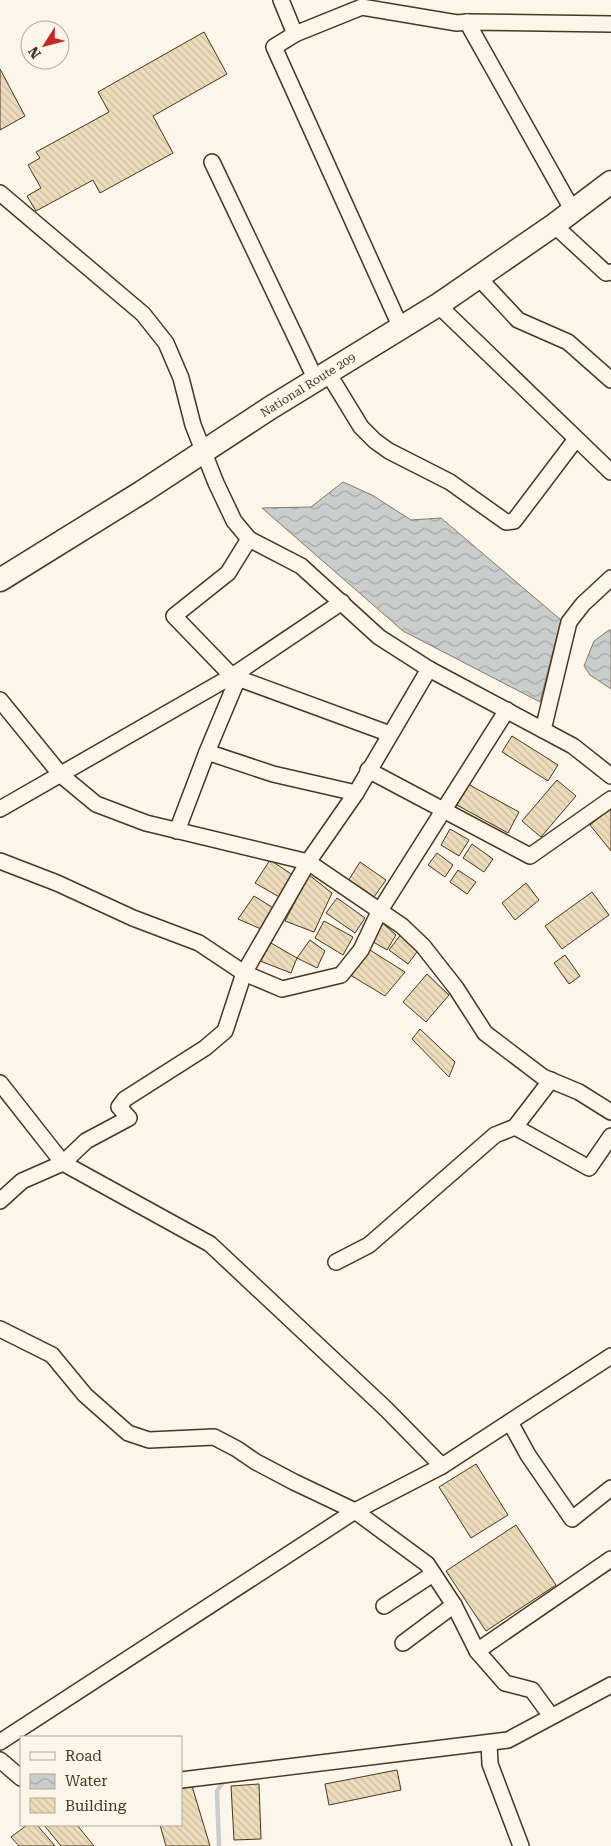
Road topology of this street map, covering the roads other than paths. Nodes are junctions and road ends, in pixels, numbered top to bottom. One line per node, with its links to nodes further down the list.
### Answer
1 (281, 0): 4 (street)
2 (466, 22): 3 (street); 4 (street); 8 (street)
3 (611, 24)
4 (295, 34): 13 (street)
5 (212, 162): 14 (street)
6 (608, 183): 8 (highway, National Route 209)
7 (0, 192): 17 (street)
8 (573, 211): 9 (highway, National Route 209)
9 (554, 225): 10 (street); 11 (highway, National Route 209)
10 (611, 272)
11 (478, 278): 12 (highway, National Route 209); 15 (street)
12 (438, 305): 13 (highway, National Route 209); 16 (street)
13 (401, 328): 14 (highway, National Route 209)
14 (322, 377): 16 (street); 17 (highway, National Route 209)
15 (611, 380)
16 (576, 439): 18 (street)
17 (204, 452): 19 (street); 21 (highway, National Route 209)
18 (611, 472)
19 (249, 539): 22 (street); 24 (street)
20 (611, 578): 27 (street)
21 (0, 580)
22 (342, 602): 23 (street); 24 (street)
23 (429, 669): 26 (street); 28 (street)
24 (235, 677): 28 (street); 29 (street); 31 (street)
25 (0, 700): 31 (street)
26 (507, 710): 27 (street); 36 (street)
27 (543, 730): 32 (street)
28 (390, 734): 30 (street)
29 (207, 752): 33 (street); 37 (street)
30 (368, 770): 33 (street); 36 (street)
31 (61, 775): 35 (street); 37 (street)
32 (611, 776)
33 (356, 793): 39 (street)
34 (611, 799): 36 (street)
35 (0, 809)
36 (442, 810): 40 (street)
37 (177, 830): 39 (street)
38 (0, 861): 41 (street)
39 (308, 862): 40 (street); 41 (street)
40 (379, 912): 41 (street); 42 (street)
41 (244, 973): 47 (street)
42 (551, 1080): 44 (street); 45 (street)
43 (0, 1083): 47 (street)
44 (611, 1112)
45 (515, 1127): 46 (street); 49 (street)
46 (611, 1136)
47 (63, 1163): 48 (street); 53 (street)
48 (0, 1201)
49 (336, 1262)
50 (0, 1329): 55 (street)
51 (611, 1356): 52 (street)
52 (510, 1422): 53 (street); 54 (street)
53 (442, 1466): 55 (street)
54 (611, 1488)
55 (355, 1511): 57 (street); 64 (street)
56 (611, 1559): 61 (street)
57 (432, 1574): 58 (street); 59 (street)
58 (454, 1605): 60 (street); 61 (street)
59 (384, 1606)
60 (403, 1642)
61 (477, 1652): 63 (street)
62 (611, 1685): 63 (street)
63 (551, 1716): 65 (street)
64 (0, 1742)
65 (488, 1743): 68 (street); 69 (street)
66 (0, 1760): 67 (street)
67 (20, 1777)
68 (182, 1780)
69 (521, 1846)

